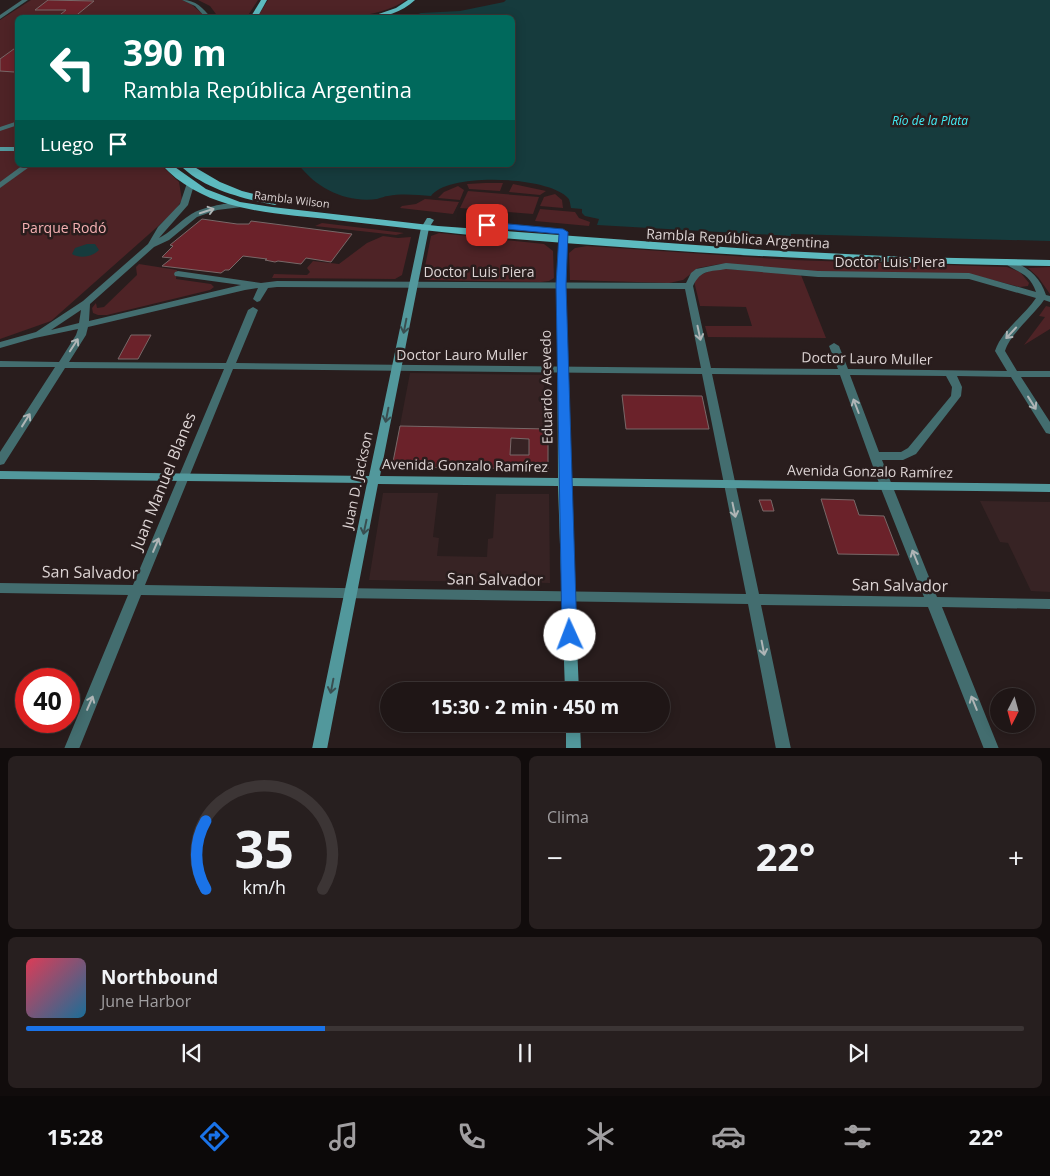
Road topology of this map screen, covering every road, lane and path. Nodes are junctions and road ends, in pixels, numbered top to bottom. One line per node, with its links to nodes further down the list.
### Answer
1 (24, 0): 6 (street)
2 (185, 0): 7 (street)
3 (192, 0): 8 (street)
4 (264, 0): 9 (main road)
5 (412, 0): 10 (main road)
6 (3, 12): 11 (street)
7 (205, 15)
8 (212, 15)
9 (255, 15)
10 (379, 15)
11 (0, 17)
12 (15, 123): 13 (street)
13 (0, 129)
14 (0, 144): 15 (street)
15 (15, 144)
16 (0, 149): 17 (street)
17 (15, 149)
18 (25, 167): 22 (street)
19 (169, 167): 21 (main road, Rambla Wilson)
20 (188, 167): 26 (main road, Rambla Wilson)
21 (190, 185): 23 (main road, Rambla Wilson); 24 (street)
22 (0, 186)
23 (242, 205): 25 (street, one-way to 23); 26 (main road, Rambla Wilson)
24 (172, 218): 25 (street); 28 (street)
25 (186, 221): 28 (street)
26 (428, 224): 27 (main road, Rambla República Argentina); 33 (street, Juan D. Jackson)
27 (563, 236): 29 (main road, Rambla República Argentina); 30 (main road, Rambla República Argentina); 34 (street, Eduardo Acevedo)
28 (151, 245): 39 (street, Doctor Luis Piera)
29 (1050, 255)
30 (1008, 262): 31 (main road, Rambla República Argentina); 37 (street)
31 (1050, 263)
32 (178, 274): 35 (street, Doctor Luis Piera)
33 (413, 284): 34 (street, Doctor Luis Piera); 35 (street, Doctor Luis Piera); 48 (street, Juan D. Jackson, one-way to 48)
34 (561, 285): 36 (street, Doctor Luis Piera); 49 (street, Eduardo Acevedo)
35 (264, 286): 38 (street); 41 (street, Doctor Luis Piera)
36 (689, 286): 37 (street, Doctor Luis Piera); 50 (street, one-way to 50)
37 (1046, 298): 53 (street, one-way to 53)
38 (257, 299)
39 (86, 303): 41 (street); 42 (street, Doctor Luis Piera)
40 (253, 310): 47 (street, Juan Manuel Blanes)
41 (84, 325): 42 (street, Doctor Luis Piera); 46 (street, one-way to 41)
42 (34, 335): 43 (street, Doctor Luis Piera)
43 (0, 345)
44 (834, 346): 51 (street)
45 (0, 364): 46 (street, Doctor Lauro Muller)
46 (61, 364): 47 (street, Doctor Lauro Muller); 57 (street, one-way to 46)
47 (229, 367): 48 (street, Doctor Lauro Muller); 59 (street, Juan Manuel Blanes)
48 (397, 368): 49 (street, Doctor Lauro Muller); 60 (street, Juan D. Jackson, one-way to 60)
49 (563, 369): 50 (street, Doctor Lauro Muller); 61 (street, Eduardo Acevedo)
50 (707, 370): 51 (street, Doctor Lauro Muller); 62 (street)
51 (843, 371): 52 (street, Doctor Lauro Muller); 56 (street, one-way to 51)
52 (950, 373): 53 (street, Doctor Lauro Muller); 56 (street)
53 (1014, 374): 54 (street, Doctor Lauro Muller); 55 (street, one-way to 55)
54 (1050, 374)
55 (1050, 431)
56 (875, 456): 63 (street)
57 (0, 461)
58 (0, 475): 59 (street, Avenida Gonzalo Ramírez)
59 (184, 479): 60 (street, Avenida Gonzalo Ramírez); 66 (street, Juan Manuel Blanes, one-way to 59)
60 (374, 479): 61 (street, Avenida Gonzalo Ramírez); 67 (street, Juan D. Jackson, one-way to 67)
61 (564, 482): 62 (street, Avenida Gonzalo Ramírez); 68 (street, Eduardo Acevedo)
62 (729, 484): 63 (street, Avenida Gonzalo Ramírez); 69 (street, one-way to 69)
63 (886, 486): 64 (street, Avenida Gonzalo Ramírez); 70 (street, one-way to 63)
64 (1050, 488)
65 (0, 588): 66 (street, San Salvador)
66 (137, 590): 67 (street, San Salvador); 74 (street, Juan Manuel Blanes, one-way to 66)
67 (350, 594): 68 (street, San Salvador); 75 (street, Juan D. Jackson, one-way to 75)
68 (568, 597): 69 (street, San Salvador); 72 (street, Eduardo Acevedo)
69 (754, 600): 70 (street, San Salvador); 77 (street, one-way to 77)
70 (934, 603): 71 (street, San Salvador); 78 (street, one-way to 70)
71 (1050, 604)
72 (572, 682)
73 (573, 732): 76 (street)
74 (71, 748)
75 (319, 748)
76 (574, 748)
77 (784, 748)
78 (992, 748)

